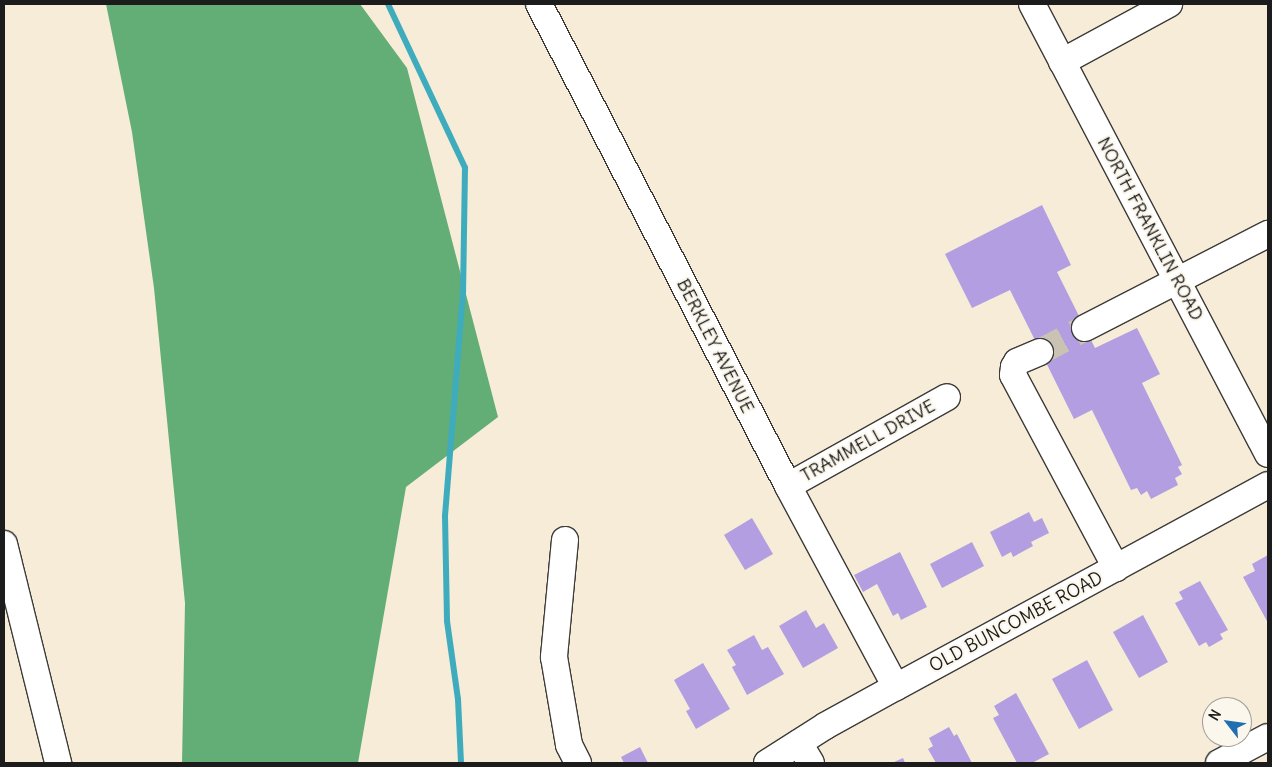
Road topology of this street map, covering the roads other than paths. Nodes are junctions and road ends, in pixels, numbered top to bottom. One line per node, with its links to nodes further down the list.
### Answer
1 (539, 4): 12 (street, BERKLEY AVENUE)
2 (1032, 4): 4 (street, NORTH FRANKLIN ROAD)
3 (1169, 4): 4 (street)
4 (1062, 62): 6 (street, NORTH FRANKLIN ROAD)
5 (1268, 234): 6 (street)
6 (1177, 281): 7 (street); 10 (street, NORTH FRANKLIN ROAD)
7 (1085, 328)
8 (1040, 352): 16 (street)
9 (947, 397): 12 (street, TRAMMELL DRIVE)
10 (1262, 428): 11 (street, NORTH FRANKLIN ROAD)
11 (1268, 454)
12 (788, 486): 17 (street, BERKLEY AVENUE)
13 (1268, 486): 16 (street, OLD BUNCOMBE ROAD)
14 (565, 540): 21 (street)
15 (4, 544): 20 (street)
16 (1116, 568): 17 (street, OLD BUNCOMBE ROAD)
17 (896, 686): 19 (street, OLD BUNCOMBE ROAD)
18 (1268, 737): 23 (street)
19 (805, 753): 22 (street, OLD BUNCOMBE ROAD)
20 (58, 763)
21 (578, 763)
22 (767, 763)
23 (1218, 763)

